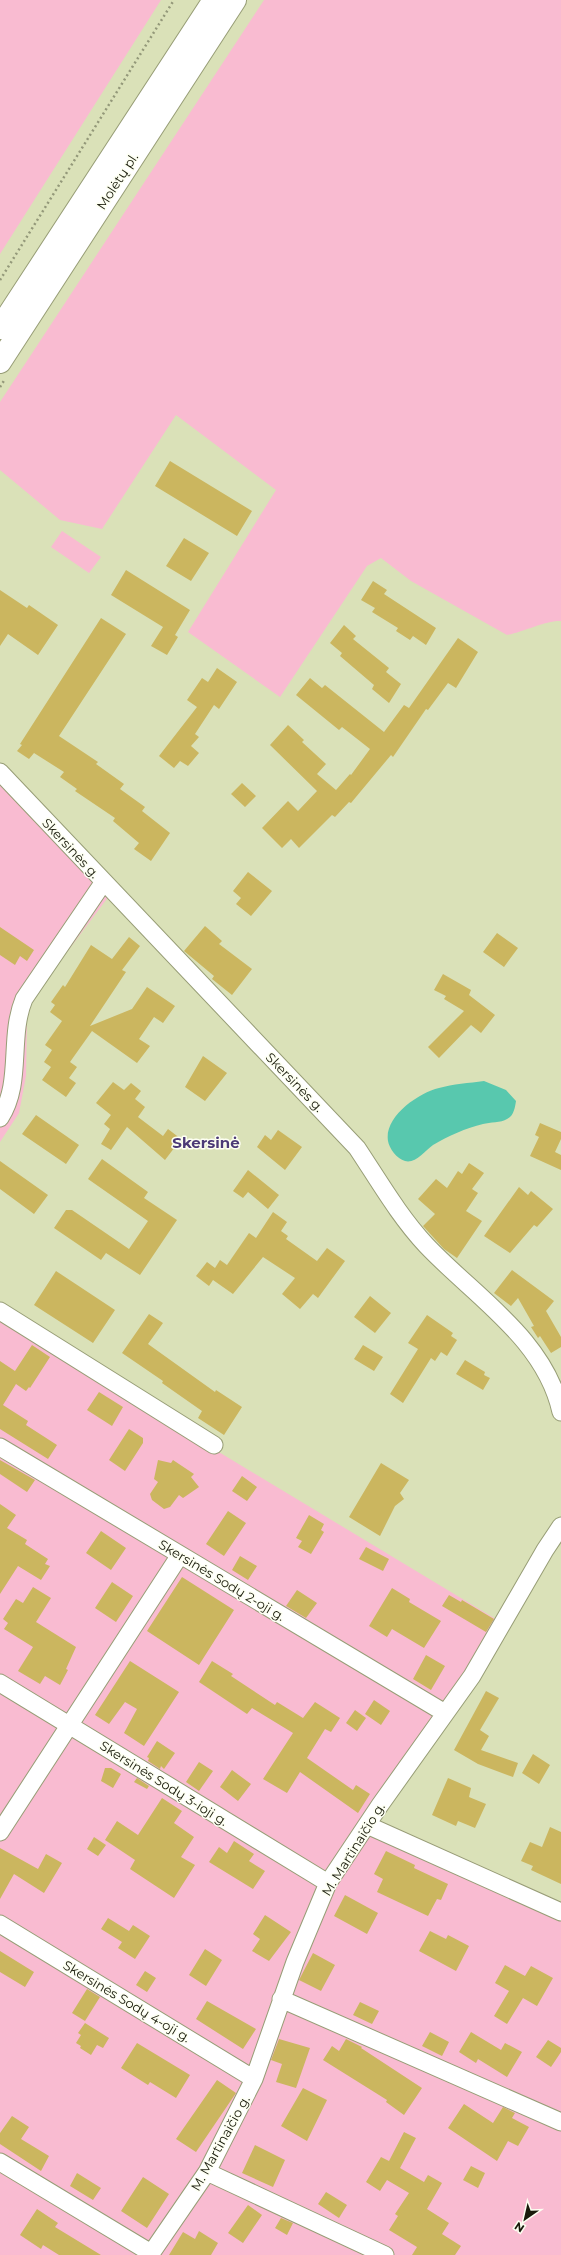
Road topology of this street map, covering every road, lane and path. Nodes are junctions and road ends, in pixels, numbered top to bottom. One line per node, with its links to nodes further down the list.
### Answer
1 (174, 0): 4 (path)
2 (214, 0): 5 (highway, Molėtų pl.)
3 (235, 0): 6 (highway, Molėtų pl.)
4 (0, 280)
5 (0, 328)
6 (0, 362)
7 (0, 772): 8 (street, Skersinės g.)
8 (103, 883): 9 (street); 11 (street, Skersinės g.)
9 (0, 1118)
10 (0, 1311): 12 (street)
11 (561, 1412)
12 (214, 1445)
13 (0, 1447): 15 (street, Skersinės Sodų 2-oji g.)
14 (561, 1526): 17 (street, M. Martinaičio g.)
15 (180, 1555): 17 (street, Skersinės Sodų 2-oji g.); 18 (street)
16 (0, 1683): 18 (street, Skersinės Sodų 3-ioji g.)
17 (445, 1713): 19 (street, M. Martinaičio g.)
18 (69, 1724): 20 (street); 21 (street, Skersinės Sodų 3-ioji g.)
19 (367, 1825): 21 (street, M. Martinaičio g.); 22 (street)
20 (0, 1832)
21 (328, 1883): 24 (street, M. Martinaičio g.)
22 (561, 1912)
23 (0, 1924): 25 (street, Skersinės Sodų 4-oji g.)
24 (281, 1999): 25 (street, M. Martinaičio g.); 26 (street)
25 (254, 2079): 28 (street, M. Martinaičio g.)
26 (561, 2122)
27 (0, 2162): 29 (street)
28 (207, 2172): 29 (street, M. Martinaičio g.); 30 (street)
29 (150, 2254)
30 (385, 2255)

